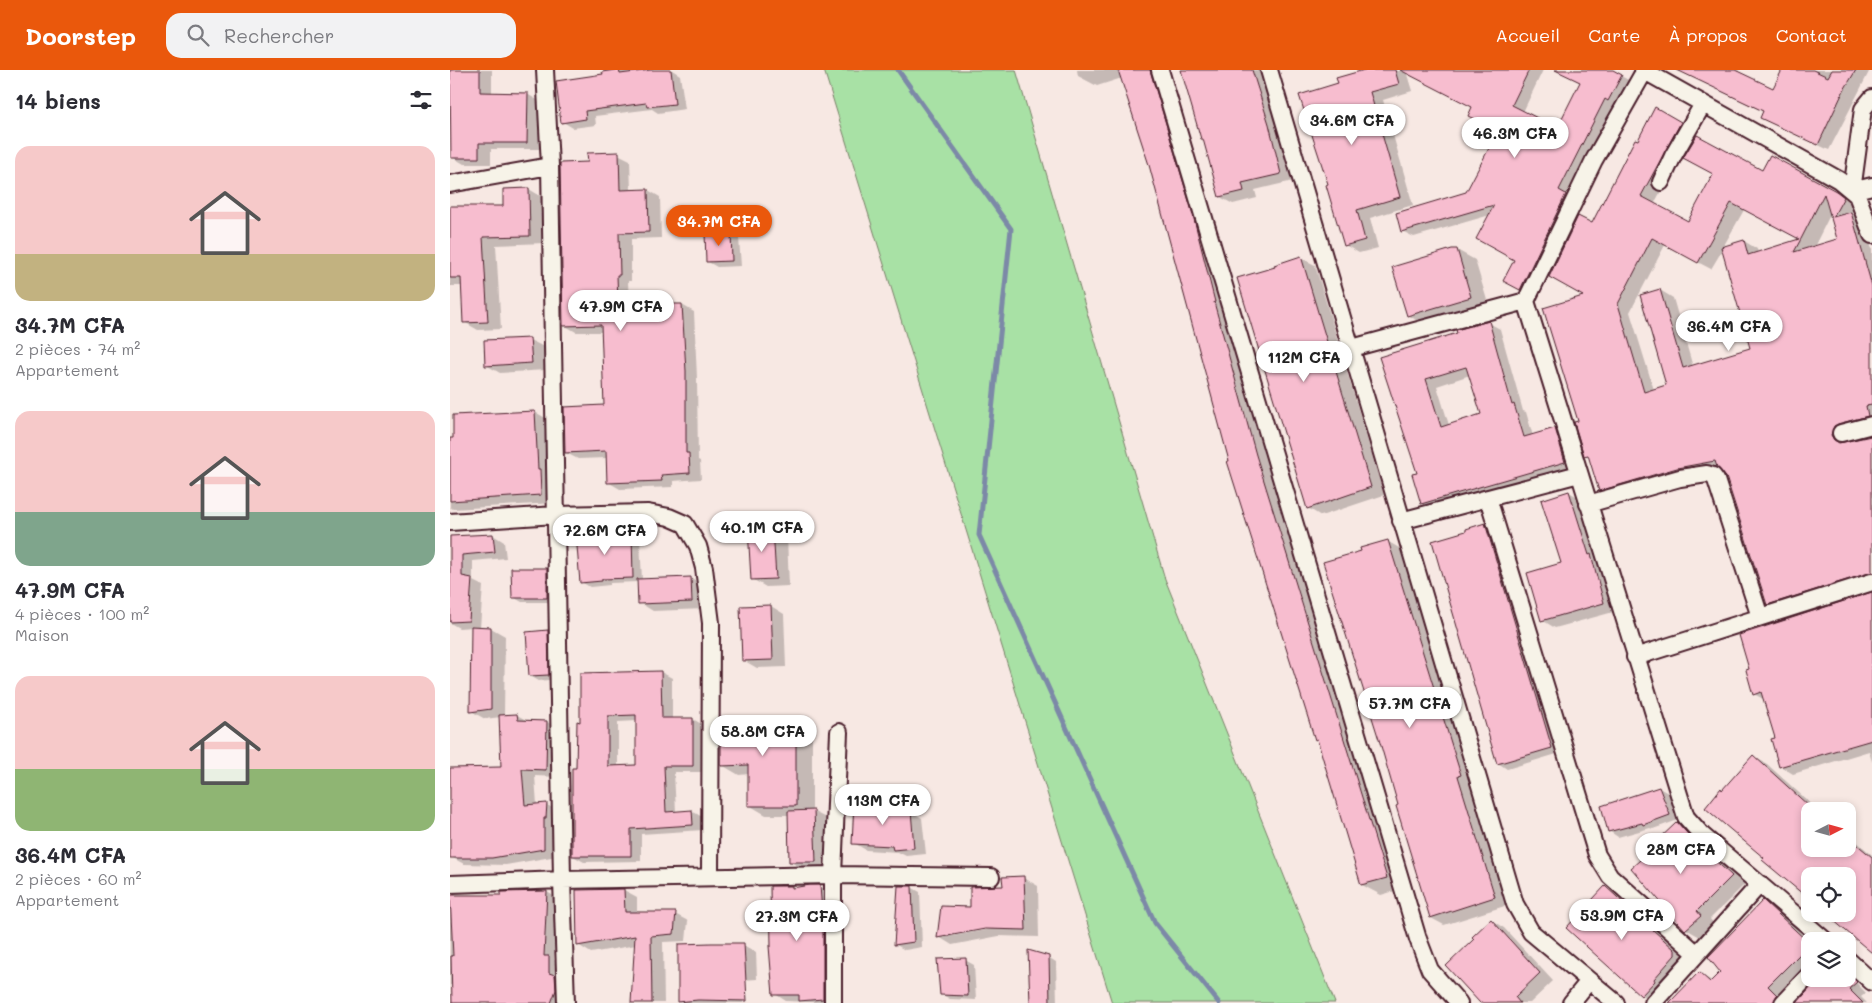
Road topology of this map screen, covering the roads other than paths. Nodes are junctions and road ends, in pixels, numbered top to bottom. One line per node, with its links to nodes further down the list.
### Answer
1 (545, 70): 7 (street)
2 (1160, 70): 41 (street)
3 (1269, 70): 14 (street)
4 (1644, 70): 6 (street); 13 (street)
5 (1872, 98): 11 (street)
6 (1703, 104): 8 (street); 11 (street)
7 (550, 166): 9 (street); 20 (street)
8 (1661, 182)
9 (450, 184)
10 (1872, 186): 11 (street)
11 (1852, 190): 12 (street)
12 (1872, 235)
13 (1526, 301): 14 (street); 17 (street)
14 (1352, 348): 21 (street)
15 (1872, 425): 16 (street)
16 (1841, 433)
17 (1579, 474): 18 (street); 19 (street)
18 (1488, 498): 21 (street); 34 (street)
19 (1588, 504): 24 (street); 25 (street)
20 (556, 515): 22 (street); 29 (street); 30 (street)
21 (1401, 521): 36 (street)
22 (450, 522)
23 (1872, 582): 24 (street)
24 (1760, 617): 25 (street)
25 (1635, 657): 32 (street)
26 (838, 732): 27 (street)
27 (833, 875): 28 (street); 29 (street); 40 (street)
28 (991, 877)
29 (710, 878): 30 (street)
30 (562, 880): 31 (street); 39 (street)
31 (450, 884)
32 (1760, 884): 33 (street); 34 (street)
33 (1816, 932)
34 (1698, 954): 44 (street)
35 (1856, 967): 37 (street)
36 (1589, 981): 42 (street); 43 (street)
37 (1872, 982)
38 (1801, 984): 45 (street)
39 (566, 1003)
40 (833, 1003)
41 (1459, 1003)
42 (1571, 1003)
43 (1616, 1003)
44 (1653, 1003)
45 (1783, 1003)

